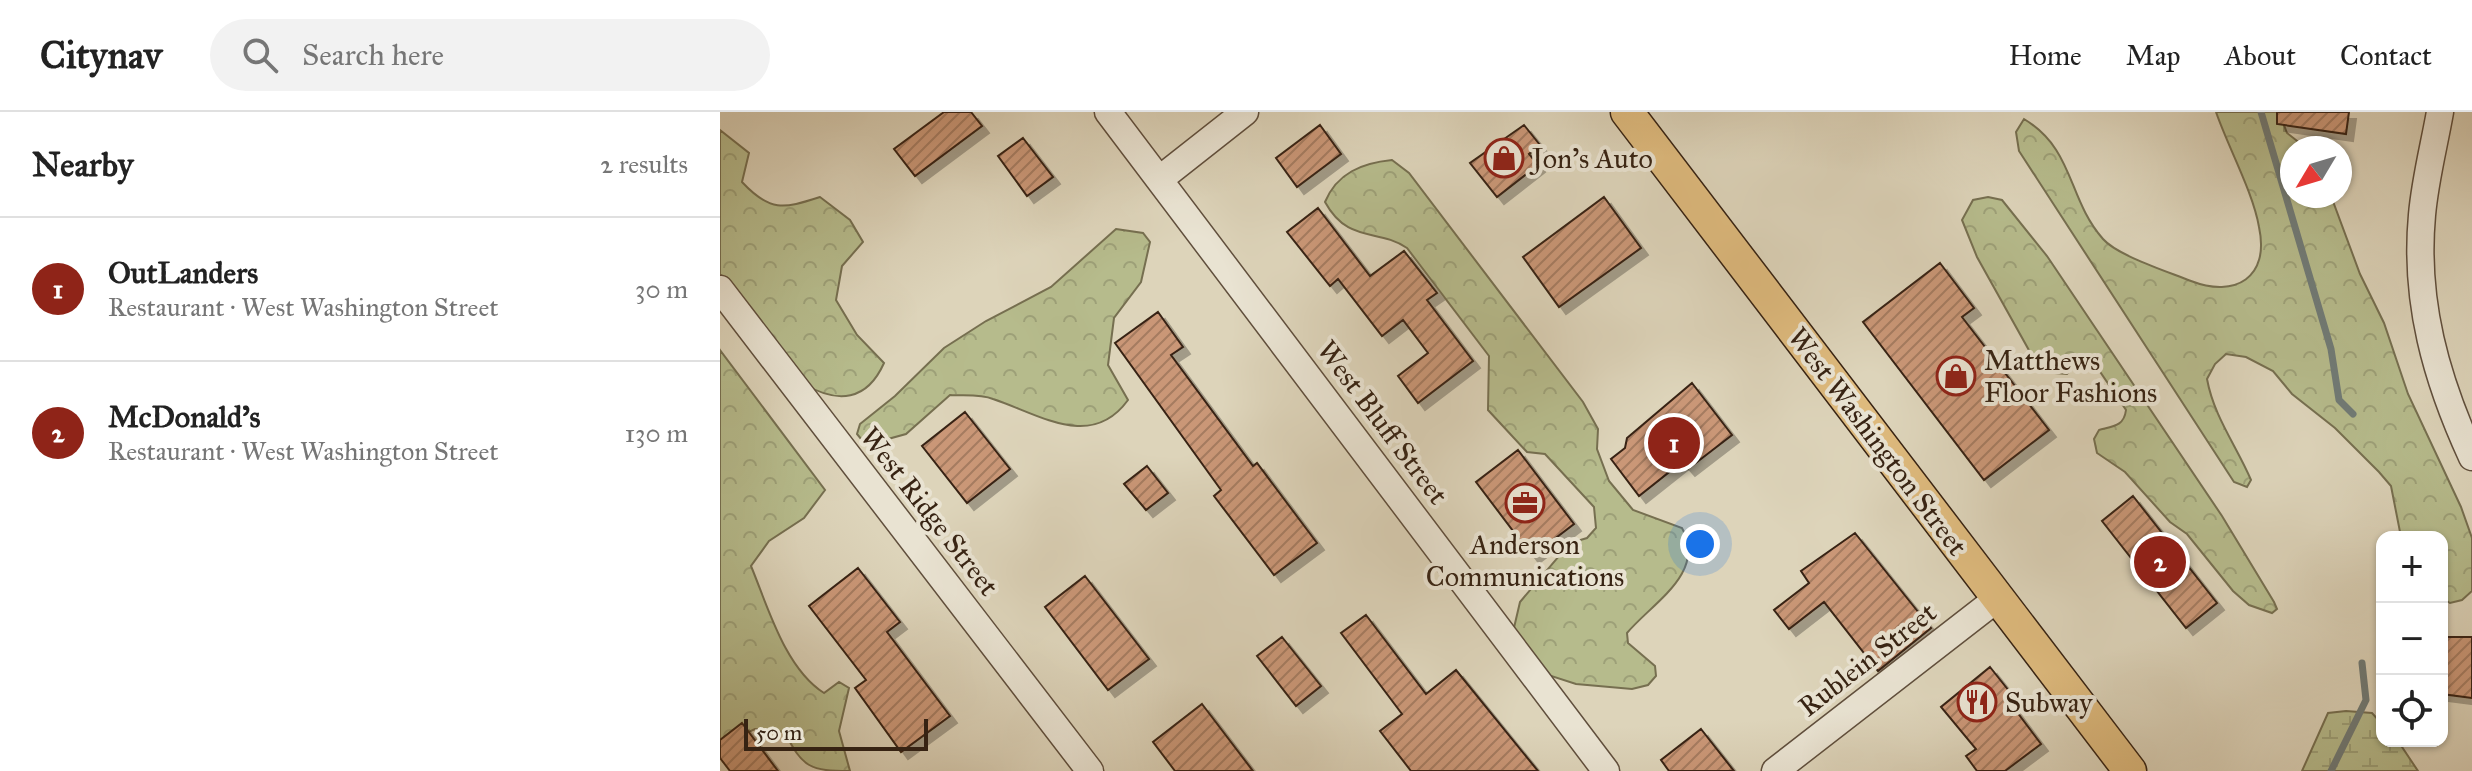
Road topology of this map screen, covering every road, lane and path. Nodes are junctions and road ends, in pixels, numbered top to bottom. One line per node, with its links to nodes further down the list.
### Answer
1 (1108, 112): 5 (street, West Bluff Street)
2 (1245, 112): 5 (street)
3 (1627, 112): 8 (main road, West Washington Street)
4 (2440, 112): 7 (street)
5 (1160, 179): 10 (street, West Bluff Street)
6 (720, 289): 9 (street, West Ridge Street)
7 (2472, 457)
8 (1998, 598): 11 (street, Rublein Street); 12 (main road, West Washington Street)
9 (1090, 771)
10 (1606, 771)
11 (1775, 771)
12 (2130, 771)

